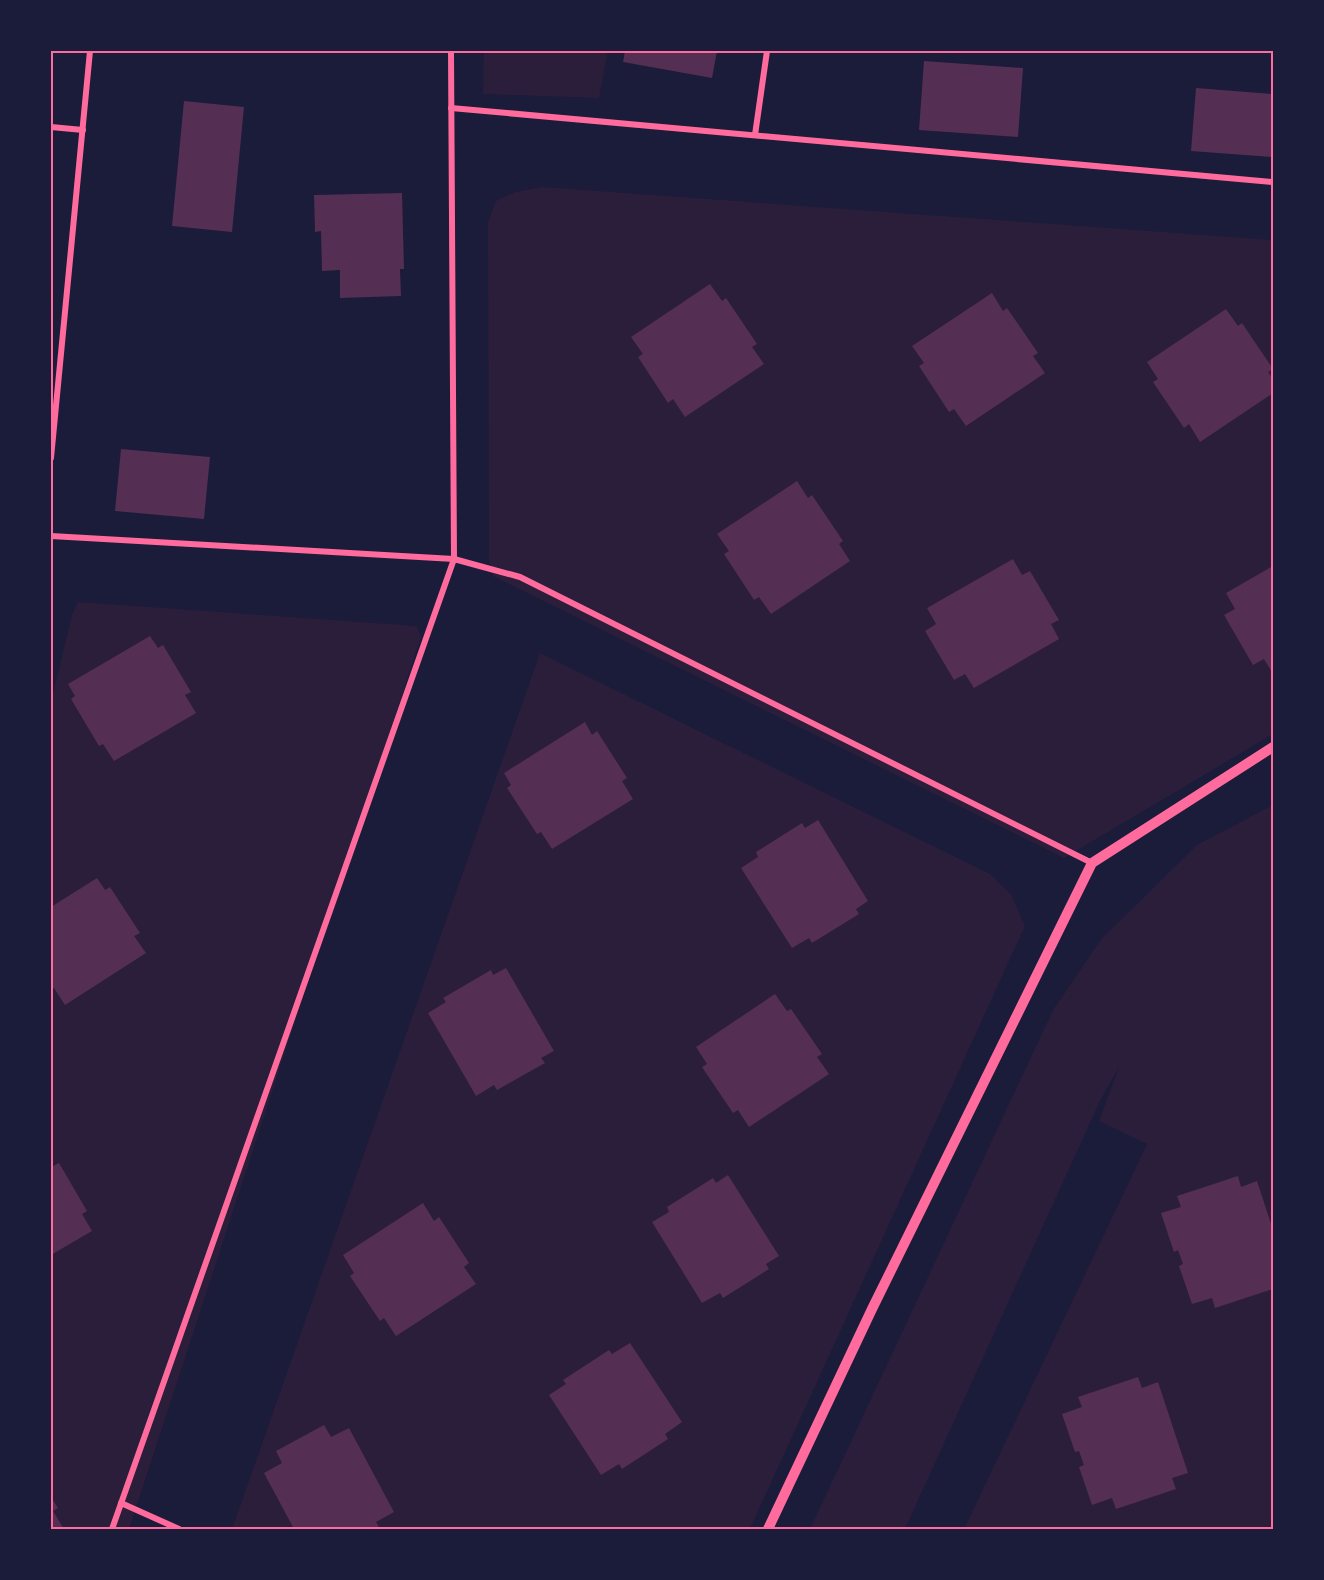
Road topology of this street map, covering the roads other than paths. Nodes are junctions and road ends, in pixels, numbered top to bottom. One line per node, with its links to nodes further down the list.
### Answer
1 (90, 51): 6 (street)
2 (451, 51): 4 (street)
3 (767, 51): 7 (street)
4 (451, 108): 7 (street); 11 (street)
5 (51, 127): 6 (street)
6 (82, 130): 9 (street)
7 (755, 135): 8 (street)
8 (1273, 182)
9 (51, 458)
10 (51, 536): 11 (street)
11 (454, 559): 13 (street); 14 (street)
12 (1273, 747): 13 (street)
13 (1092, 863): 17 (street)
14 (121, 1503): 15 (street); 16 (street)
15 (112, 1529)
16 (179, 1529)
17 (768, 1529)

